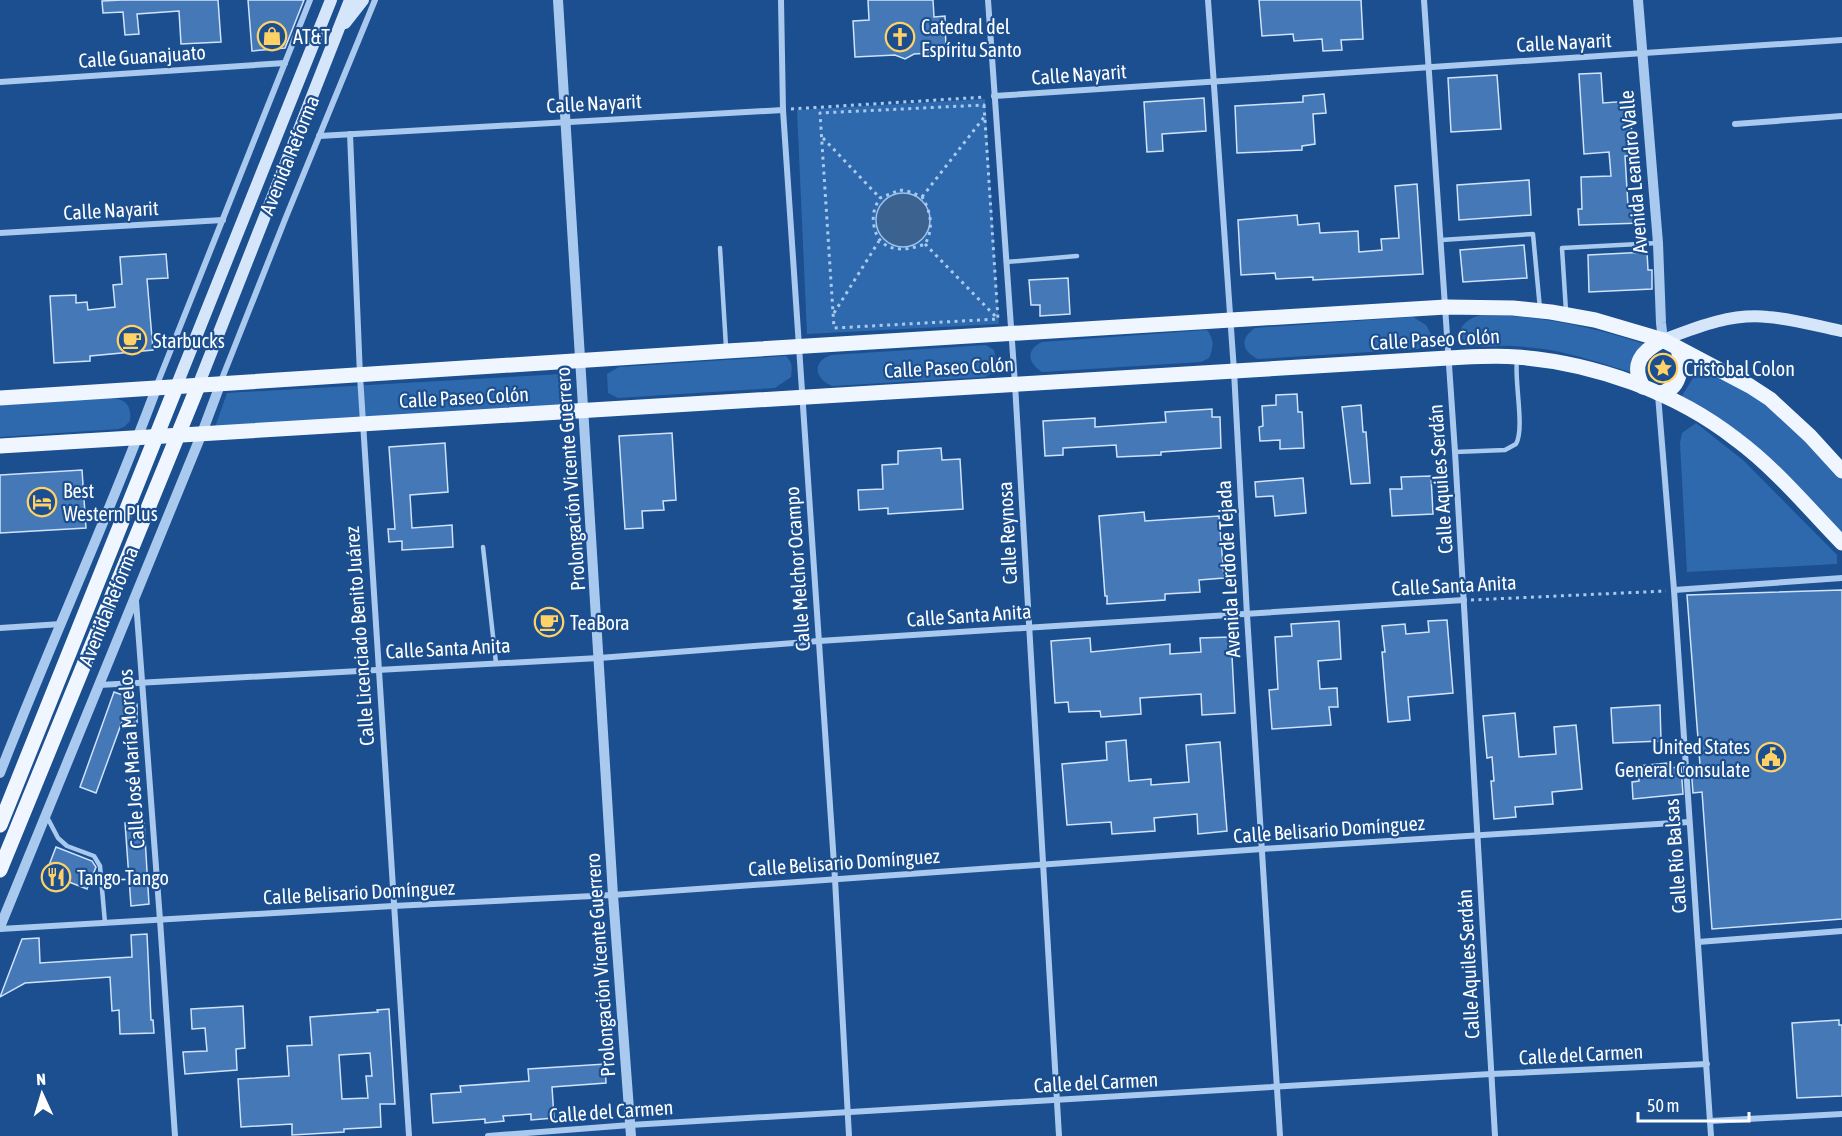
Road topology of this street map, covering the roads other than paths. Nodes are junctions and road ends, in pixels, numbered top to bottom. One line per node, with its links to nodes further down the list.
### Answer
1 (310, 0): 15 (street, Avenida Reforma)
2 (331, 0): 51 (main road, Avenida Reforma)
3 (350, 0): 12 (main road, Avenida Reforma)
4 (363, 0): 12 (main road)
5 (375, 0): 25 (street, Avenida Reforma)
6 (558, 0): 22 (street, Prolongación Vicente Guerrero)
7 (781, 0): 20 (street, Calle Melchor Ocampo)
8 (988, 0): 19 (street, Calle Reynosa)
9 (1208, 0): 18 (street, Avenida Lerdo de Tejada)
10 (1424, 0): 16 (street, Calle Aquiles Serdán)
11 (1638, 0): 14 (street, Avenida Leandro Valle)
12 (337, 33): 50 (main road, Avenida Reforma)
13 (1842, 40): 14 (street, Calle Nayarit)
14 (1642, 54): 16 (street, Calle Nayarit); 29 (street, Avenida Leandro Valle)
15 (285, 63): 17 (street, Calle Guanajuato); 26 (street, Avenida Reforma)
16 (1429, 67): 18 (street, Calle Nayarit); 28 (street, Calle Aquiles Serdán)
17 (0, 82)
18 (1213, 82): 19 (street, Calle Nayarit); 36 (street, Avenida Lerdo de Tejada)
19 (994, 96): 32 (street, Calle Reynosa)
20 (783, 110): 22 (street, Calle Nayarit); 40 (street, Calle Melchor Ocampo)
21 (1842, 116): 23 (street)
22 (566, 121): 24 (street, Calle Nayarit); 45 (street, Prolongación Vicente Guerrero)
23 (1735, 124)
24 (350, 134): 25 (street, Calle Nayarit); 47 (street, Calle Licenciado Benito Juárez)
25 (319, 136): 49 (street, Avenida Reforma)
26 (224, 220): 27 (street, Calle Nayarit); 52 (street, Avenida Reforma)
27 (0, 233)
28 (1441, 240): 33 (street, Calle Aquiles Serdán); 34 (lane)
29 (1658, 243): 35 (lane); 39 (street, Avenida Leandro Valle)
30 (720, 248): 42 (lane)
31 (1077, 256): 32 (lane)
32 (1006, 262): 38 (street, Calle Reynosa)
33 (1446, 307): 34 (main road, Calle Paseo Colón); 36 (main road, Calle Paseo Colón); 44 (street, Calle Aquiles Serdán)
34 (1540, 310): 35 (main road, Calle Paseo Colón)
35 (1566, 314): 39 (main road, Calle Paseo Colón)
36 (1231, 320): 38 (main road, Calle Paseo Colón); 46 (street, Avenida Lerdo de Tejada)
37 (1842, 331): 39 (main road)
38 (1011, 334): 40 (main road, Calle Paseo Colón); 48 (street, Calle Reynosa)
39 (1663, 340): 41 (main road, Calle Paseo Colón); 53 (main road)
40 (799, 347): 42 (main road, Calle Paseo Colón); 54 (street, Calle Melchor Ocampo)
41 (1678, 349): 53 (main road); 64 (main road, Calle Paseo Colón)
42 (727, 351): 45 (main road, Calle Paseo Colón)
43 (1517, 357): 44 (main road, Calle Paseo Colón); 53 (main road, Calle Paseo Colón); 63 (lane)
44 (1448, 358): 46 (main road, Calle Paseo Colón); 63 (street, Calle Aquiles Serdán)
45 (580, 361): 47 (main road, Calle Paseo Colón); 56 (street, Prolongación Vicente Guerrero)
46 (1234, 371): 48 (main road, Calle Paseo Colón); 71 (street, Avenida Lerdo de Tejada)
47 (360, 376): 49 (main road, Calle Paseo Colón); 57 (street, Calle Licenciado Benito Juárez)
48 (1015, 384): 54 (main road, Calle Paseo Colón); 73 (street, Calle Reynosa)
49 (220, 385): 50 (main road, Calle Paseo Colón); 58 (street, Avenida Reforma)
50 (198, 386): 51 (main road, Calle Paseo Colón); 59 (main road, Avenida Reforma)
51 (176, 387): 52 (main road, Calle Paseo Colón); 60 (main road, Avenida Reforma)
52 (156, 388): 55 (main road, Calle Paseo Colón); 61 (street, Avenida Reforma)
53 (1651, 390): 65 (main road, Calle Paseo Colón); 68 (street, Calle Río Balsas)
54 (801, 397): 56 (main road, Calle Paseo Colón); 75 (street, Calle Melchor Ocampo)
55 (0, 398)
56 (584, 411): 57 (main road, Calle Paseo Colón); 76 (street, Prolongación Vicente Guerrero)
57 (363, 424): 58 (main road, Calle Paseo Colón); 78 (street, Calle Licenciado Benito Juárez)
58 (202, 433): 59 (main road, Calle Paseo Colón); 69 (street, Avenida Reforma)
59 (179, 434): 60 (main road, Calle Paseo Colón); 88 (main road, Avenida Reforma)
60 (158, 435): 61 (main road, Calle Paseo Colón); 84 (main road, Avenida Reforma)
61 (138, 436): 62 (main road, Calle Paseo Colón); 72 (street, Avenida Reforma)
62 (0, 446)
63 (1455, 452): 70 (street, Calle Aquiles Serdán)
64 (1842, 471)
65 (1842, 543)
66 (483, 547): 77 (lane)
67 (1842, 578): 68 (street)
68 (1674, 590): 83 (street, Calle Río Balsas)
69 (135, 594): 79 (street, Calle José María Morelos); 80 (street, Avenida Reforma)
70 (1464, 600): 71 (street, Calle Santa Anita); 85 (street, Calle Aquiles Serdán)
71 (1247, 615): 73 (street, Calle Santa Anita); 86 (street, Avenida Lerdo de Tejada)
72 (61, 624): 74 (street); 81 (street, Avenida Reforma)
73 (1029, 627): 75 (street, Calle Santa Anita); 87 (street, Calle Reynosa)
74 (0, 628)
75 (819, 641): 76 (street, Calle Santa Anita); 89 (street, Calle Melchor Ocampo)
76 (599, 658): 77 (street, Calle Santa Anita); 90 (street, Prolongación Vicente Guerrero)
77 (496, 663): 78 (street, Calle Santa Anita)
78 (378, 668): 79 (street, Calle Santa Anita); 91 (street, Calle Licenciado Benito Juárez)
79 (142, 681): 80 (street, Calle Santa Anita); 92 (street, Calle José María Morelos)
80 (98, 685): 82 (street, Avenida Reforma)
81 (0, 773)
82 (46, 814): 93 (lane); 94 (street, Avenida Reforma)
83 (1689, 822): 85 (street, Calle Belisario Domínguez); 96 (street, Calle Río Balsas)
84 (0, 825)
85 (1477, 836): 86 (street, Calle Belisario Domínguez); 98 (street, Calle Aquiles Serdán)
86 (1262, 849): 87 (street, Calle Belisario Domínguez); 99 (street, Avenida Lerdo de Tejada)
87 (1042, 865): 89 (street, Calle Belisario Domínguez); 100 (street, Calle Reynosa)
88 (0, 870)
89 (835, 879): 90 (street, Calle Belisario Domínguez); 101 (street, Calle Melchor Ocampo)
90 (613, 895): 91 (street, Calle Belisario Domínguez); 104 (street, Prolongación Vicente Guerrero)
91 (393, 906): 92 (street, Calle Belisario Domínguez); 106 (street, Calle Licenciado Benito Juárez)
92 (160, 920): 93 (street, Calle Belisario Domínguez); 105 (street, Calle José María Morelos)
93 (105, 923): 94 (street, Calle Belisario Domínguez)
94 (0, 928)
95 (1842, 932): 96 (street)
96 (1698, 942): 97 (street, Calle Río Balsas)
97 (1707, 1064): 98 (street, Calle del Carmen); 103 (street, Calle Río Balsas)
98 (1491, 1074): 99 (street, Calle del Carmen); 111 (street, Calle Aquiles Serdán)
99 (1277, 1088): 100 (street, Calle del Carmen); 110 (street, Avenida Lerdo de Tejada)
100 (1056, 1100): 101 (street, Calle del Carmen); 109 (street, Calle Reynosa)
101 (848, 1114): 104 (street, Calle del Carmen); 108 (street, Calle Melchor Ocampo)
102 (1842, 1114): 103 (street)
103 (1710, 1121): 112 (street, Calle Río Balsas)
104 (630, 1131): 107 (street, Calle del Carmen)
105 (175, 1136)
106 (409, 1136)
107 (488, 1136)
108 (849, 1136)
109 (1059, 1136)
110 (1280, 1136)
111 (1495, 1136)
112 (1711, 1136)

